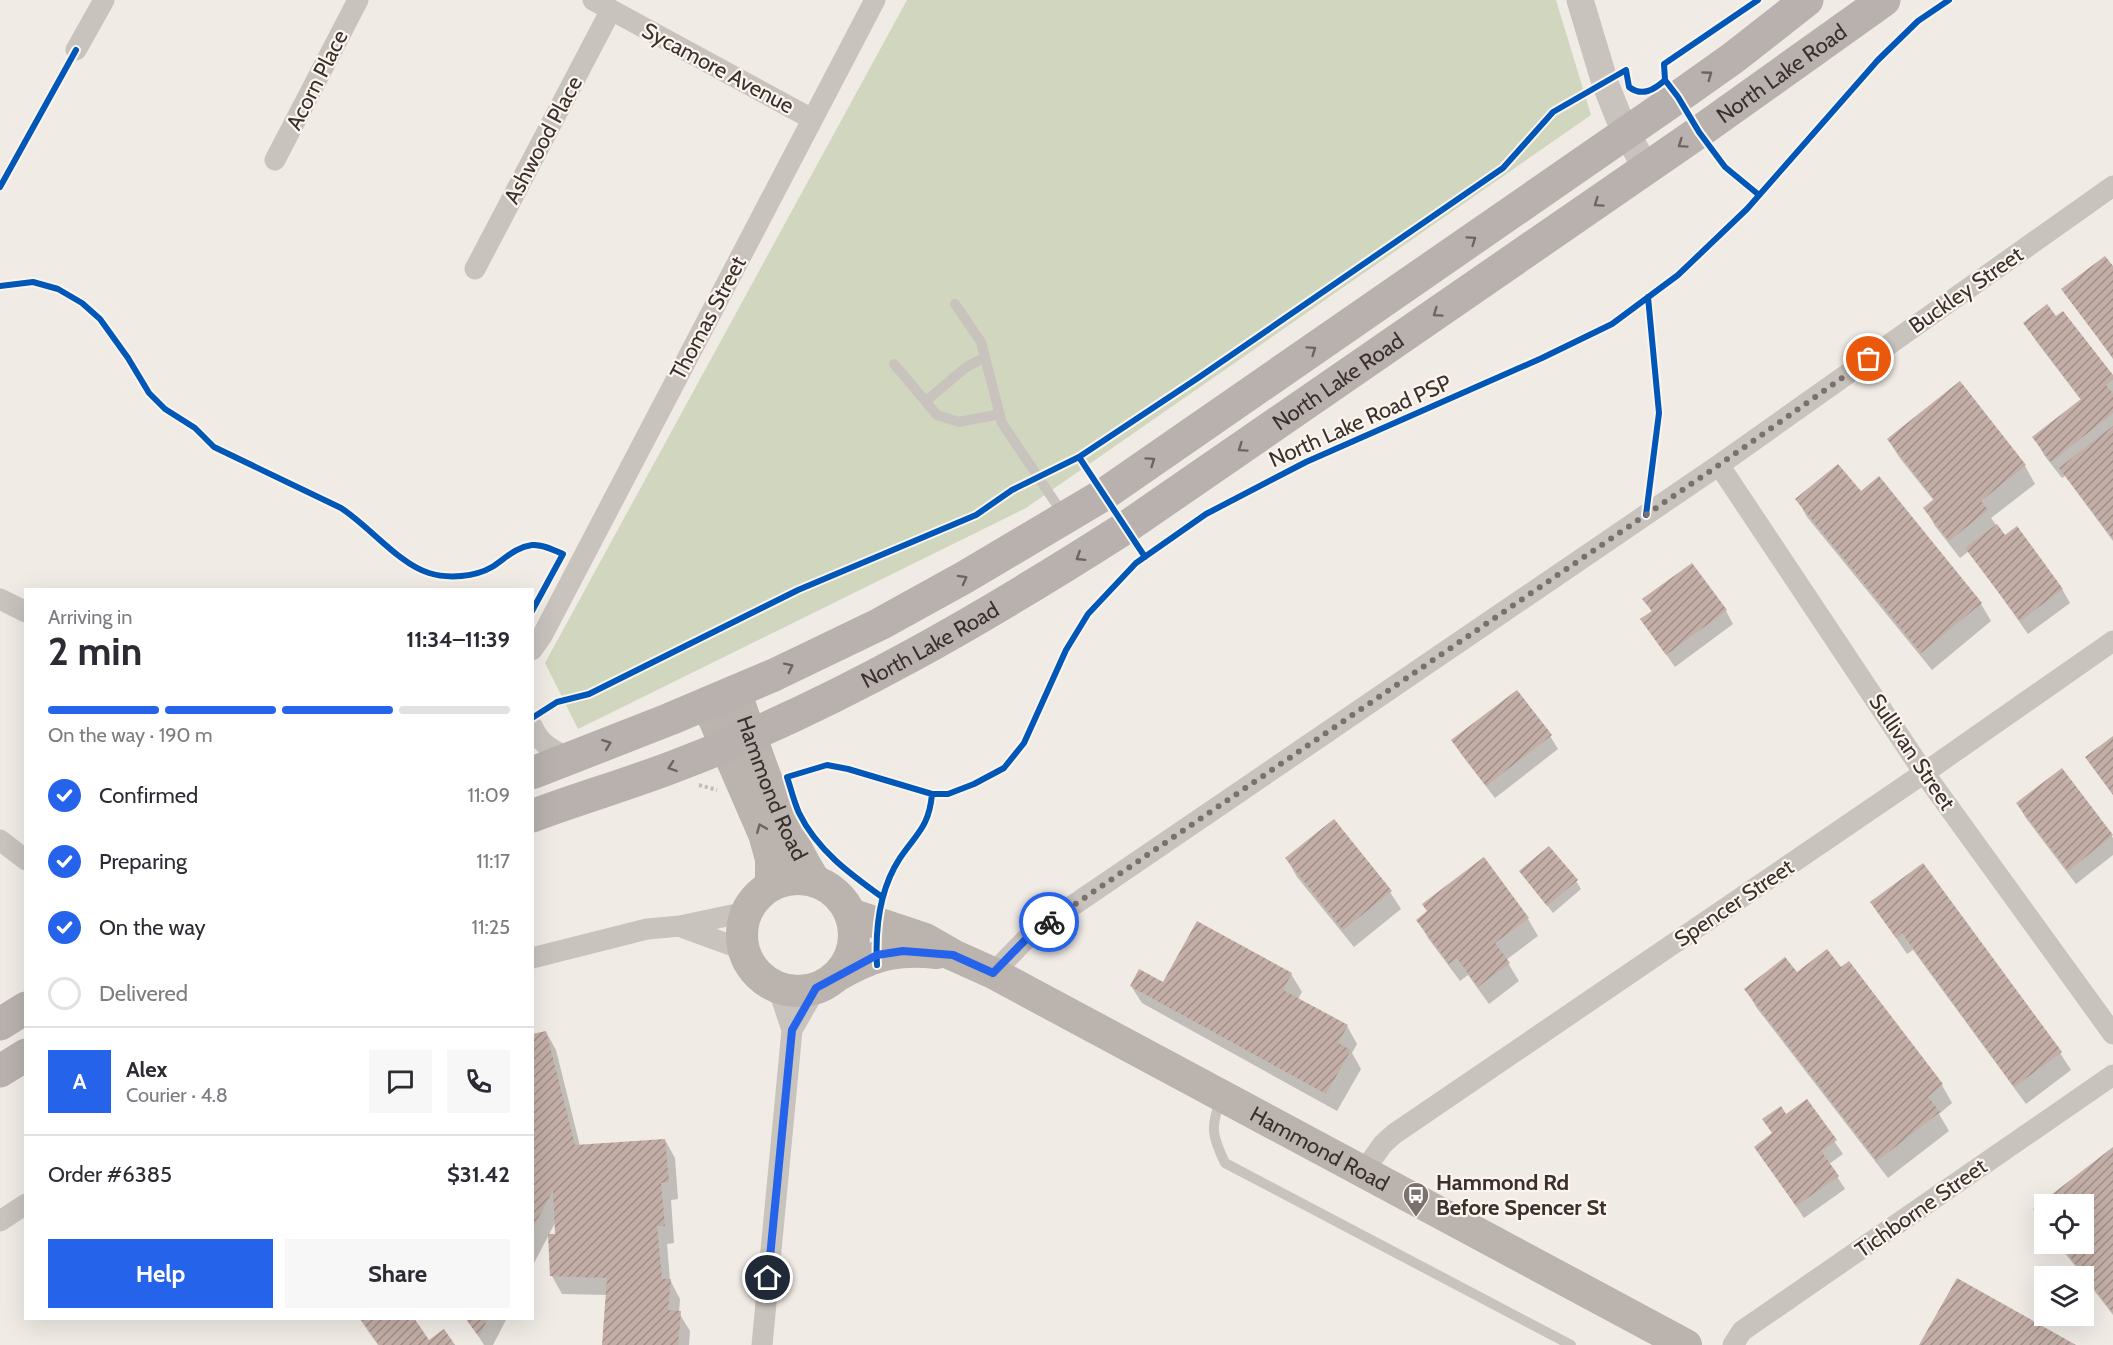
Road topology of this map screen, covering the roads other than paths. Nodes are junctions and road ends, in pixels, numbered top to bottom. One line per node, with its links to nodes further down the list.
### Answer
1 (104, 0): 8 (street)
2 (358, 0): 11 (street, Acorn Place)
3 (875, 0): 9 (street, Thomas Street)
4 (1580, 0): 10 (street)
5 (1807, 0): 10 (main road, North Lake Road, one-way to 5)
6 (1884, 0): 12 (main road, North Lake Road, one-way to 12)
7 (602, 5): 9 (street, Sycamore Avenue); 14 (street, Ashwood Place)
8 (76, 50)
9 (812, 119): 25 (street, Thomas Street)
10 (1626, 133): 12 (street); 21 (main road, North Lake Road, one-way to 10)
11 (275, 160)
12 (1646, 169): 28 (main road, North Lake Road, one-way to 28)
13 (2113, 186): 20 (street, Buckley Street)
14 (475, 269)
15 (955, 304): 16 (lane)
16 (985, 357): 18 (lane); 19 (lane)
17 (894, 364): 18 (lane)
18 (926, 401): 19 (lane)
19 (1000, 414): 21 (lane)
20 (1719, 465): 31 (street, Sullivan Street); 43 (street, Buckley Street)
21 (1065, 517): 26 (main road, North Lake Road, one-way to 21)
22 (0, 598): 23 (street)
23 (24, 611)
24 (2113, 641): 31 (street, Spencer Street)
25 (537, 643)
26 (721, 697): 28 (main road, Hammond Road); 29 (main road, North Lake Road, one-way to 26)
27 (534, 730): 29 (street)
28 (738, 740): 32 (main road, North Lake Road, one-way to 32); 35 (main road, Hammond Road); 36 (main road, Hammond Road, one-way to 28)
29 (570, 758): 30 (main road, North Lake Road)
30 (534, 772)
31 (1924, 773): 49 (street, Sullivan Street); 54 (street, Spencer Street)
32 (534, 815)
33 (0, 840): 34 (street)
34 (24, 858)
35 (815, 881): 36 (main road); 38 (main road)
36 (771, 885): 37 (main road)
37 (746, 912): 39 (street); 40 (main road)
38 (850, 914): 41 (main road, Hammond Road); 44 (main road)
39 (680, 926): 40 (street); 42 (street)
40 (744, 950): 45 (main road)
41 (953, 955): 43 (main road, Hammond Road); 44 (main road, Hammond Road)
42 (534, 957)
43 (993, 973): 53 (main road, Hammond Road)
44 (826, 982): 45 (main road); 48 (street)
45 (778, 988): 48 (street)
46 (24, 1009): 47 (main road)
47 (0, 1024)
48 (792, 1030): 57 (street)
49 (2113, 1034)
50 (24, 1056): 51 (main road)
51 (0, 1071)
52 (2113, 1075): 60 (street, Tichborne Street)
53 (1222, 1096): 54 (main road, Hammond Road); 58 (lane)
54 (1363, 1172): 59 (main road, Hammond Road)
55 (24, 1205): 56 (street)
56 (0, 1221)
57 (762, 1345)
58 (1571, 1345)
59 (1686, 1345)
60 (1733, 1345)

